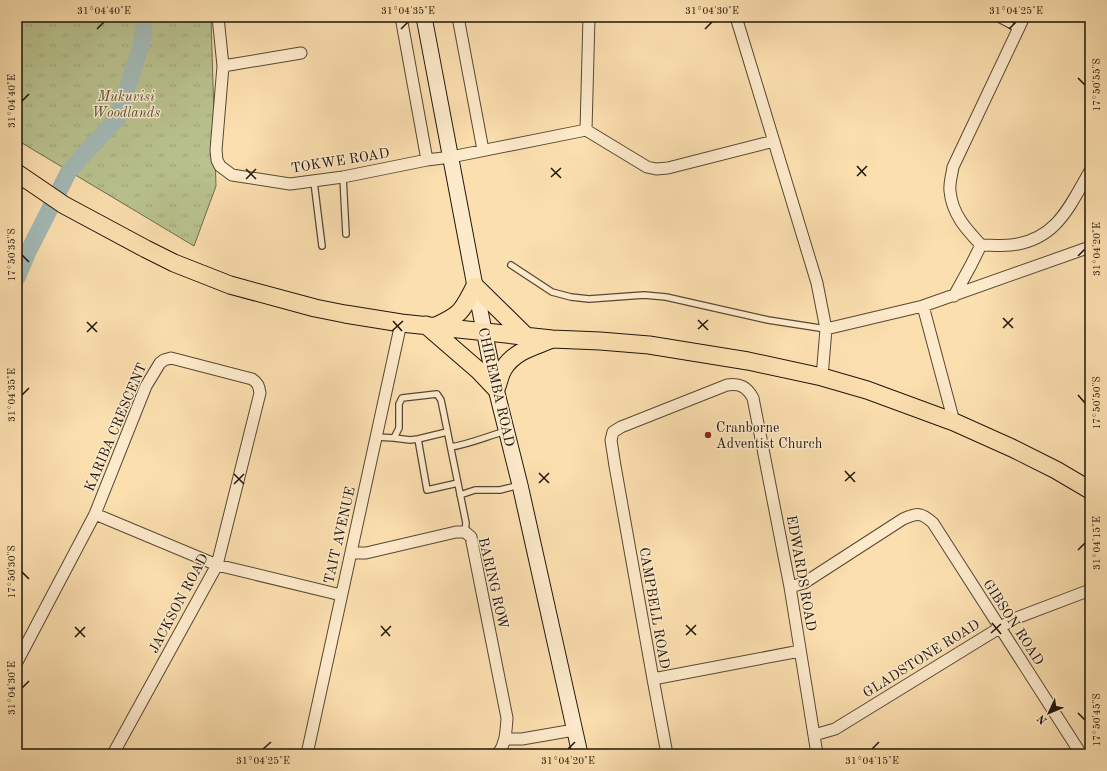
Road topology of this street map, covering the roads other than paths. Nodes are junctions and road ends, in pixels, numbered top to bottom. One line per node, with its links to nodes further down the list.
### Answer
1 (218, 17): 11 (street)
2 (402, 17): 16 (street)
3 (424, 17): 15 (main road, CHIREMBA ROAD)
4 (458, 17): 14 (street)
5 (589, 17): 12 (street)
6 (736, 17): 13 (street)
7 (995, 17): 9 (lane)
8 (1024, 17): 9 (street)
9 (1018, 29): 22 (street)
10 (301, 53): 11 (street)
11 (223, 66): 20 (street, TOKWE ROAD)
12 (586, 130): 13 (street); 14 (street, TOKWE ROAD)
13 (774, 141): 31 (street)
14 (484, 150): 15 (street, TOKWE ROAD)
15 (451, 157): 16 (street, TOKWE ROAD); 26 (main road, CHIREMBA ROAD)
16 (427, 160): 19 (street, TOKWE ROAD)
17 (1090, 171): 22 (street)
18 (17, 174): 29 (main road)
19 (343, 178): 20 (street, TOKWE ROAD); 21 (lane)
20 (314, 182): 23 (lane)
21 (346, 234)
22 (981, 245): 27 (street)
23 (322, 246)
24 (1090, 247): 27 (street)
25 (511, 265): 31 (lane)
26 (474, 286): 30 (main road); 32 (main road, CHIREMBA ROAD); 33 (main road)
27 (954, 296): 28 (street)
28 (923, 306): 31 (street); 39 (street)
29 (401, 323): 30 (main road); 42 (street, TAIT AVENUE)
30 (431, 326): 32 (main road); 37 (main road)
31 (826, 329): 35 (street)
32 (484, 332): 33 (main road); 37 (main road, CHIREMBA ROAD)
33 (527, 337): 34 (main road)
34 (552, 339): 35 (main road); 37 (main road)
35 (822, 377): 39 (main road)
36 (259, 386): 50 (street, KARIBA CRESCENT); 53 (street, JACKSON ROAD)
37 (496, 389): 40 (main road, CHIREMBA ROAD)
38 (753, 398): 54 (street, EDWARDS ROAD); 60 (street, CAMPBELL ROAD)
39 (954, 422): 48 (main road)
40 (506, 431): 45 (lane); 47 (main road, CHIREMBA ROAD)
41 (447, 432): 43 (lane); 44 (lane); 45 (lane)
42 (376, 438): 43 (lane); 52 (street, TAIT AVENUE)
43 (394, 438): 44 (lane)
44 (418, 440): 46 (lane)
45 (451, 447): 46 (lane)
46 (458, 483): 49 (lane)
47 (520, 485): 49 (lane); 61 (main road, CHIREMBA ROAD)
48 (1090, 490)
49 (460, 495): 51 (lane)
50 (95, 514): 53 (street); 59 (street, KARIBA CRESCENT)
51 (465, 532): 52 (street, BARING ROW); 63 (street, BARING ROW)
52 (351, 553): 56 (street, TAIT AVENUE)
53 (217, 565): 56 (street); 65 (street, JACKSON ROAD)
54 (790, 587): 57 (street, GIBSON ROAD); 58 (street, EDWARDS ROAD)
55 (1090, 590): 57 (street, GLADSTONE ROAD)
56 (341, 595): 66 (street, TAIT AVENUE)
57 (999, 627): 62 (street, GLADSTONE ROAD); 64 (street, GIBSON ROAD)
58 (800, 651): 60 (street); 62 (street, EDWARDS ROAD)
59 (17, 662)
60 (653, 679): 69 (street, CAMPBELL ROAD)
61 (574, 730): 63 (street); 68 (main road, CHIREMBA ROAD)
62 (814, 735): 70 (street, EDWARDS ROAD)
63 (505, 739): 67 (street, BARING ROW)
64 (1078, 753)
65 (113, 754)
66 (307, 754)
67 (498, 754)
68 (580, 754)
69 (668, 754)
70 (817, 754)

